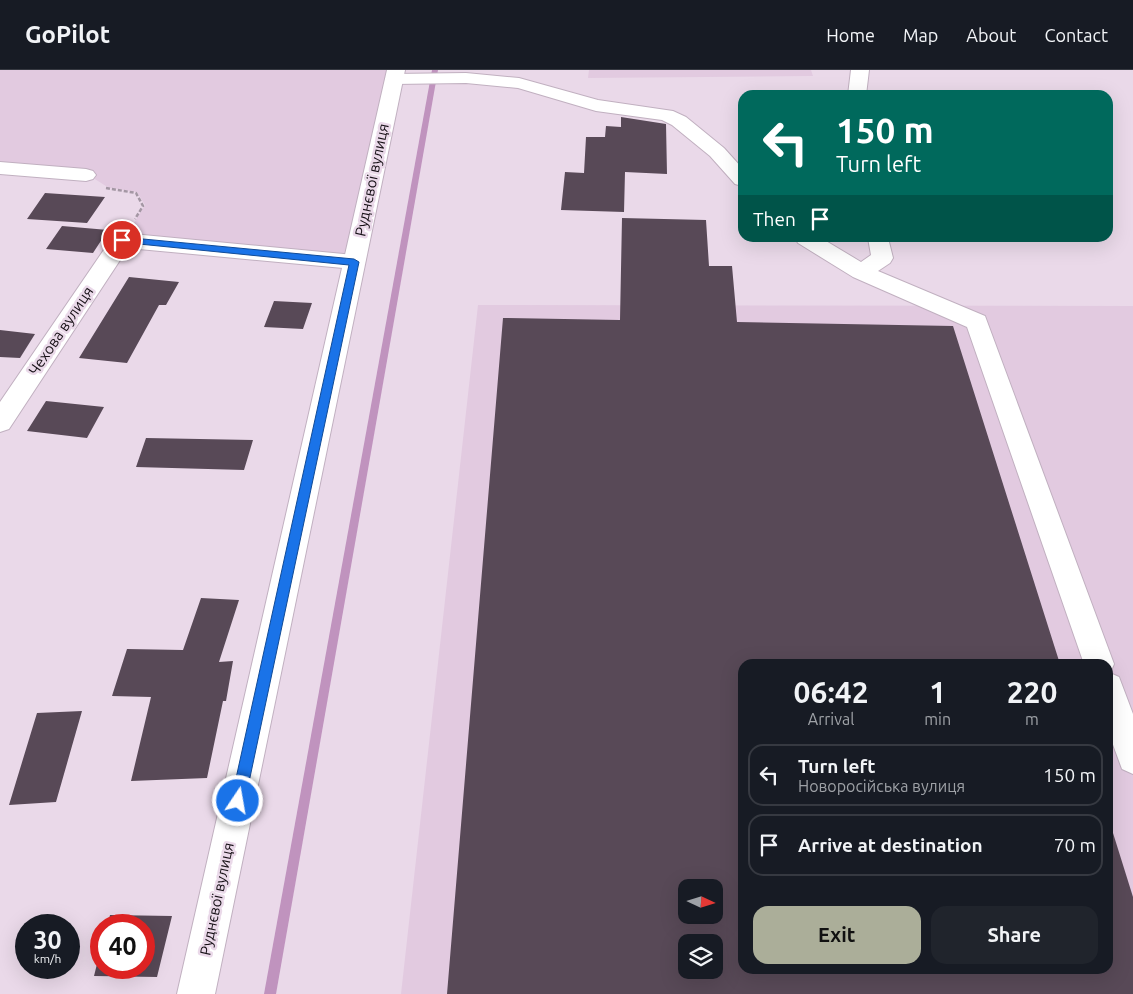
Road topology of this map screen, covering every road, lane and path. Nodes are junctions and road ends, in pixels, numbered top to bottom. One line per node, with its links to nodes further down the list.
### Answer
1 (492, 70): 4 (street)
2 (860, 70): 5 (street)
3 (395, 74): 4 (street); 12 (street, Руднєвої вулиця)
4 (466, 78): 8 (street)
5 (858, 90)
6 (0, 168): 7 (street)
7 (86, 175): 9 (path)
8 (738, 176)
9 (122, 240): 12 (street); 14 (street, Чехова вулиця)
10 (812, 242): 13 (street)
11 (879, 242): 13 (street)
12 (354, 262): 18 (street, Руднєвої вулиця)
13 (861, 272): 15 (street)
14 (0, 422)
15 (1097, 659)
16 (1113, 701): 17 (street)
17 (1133, 758)
18 (196, 994)

